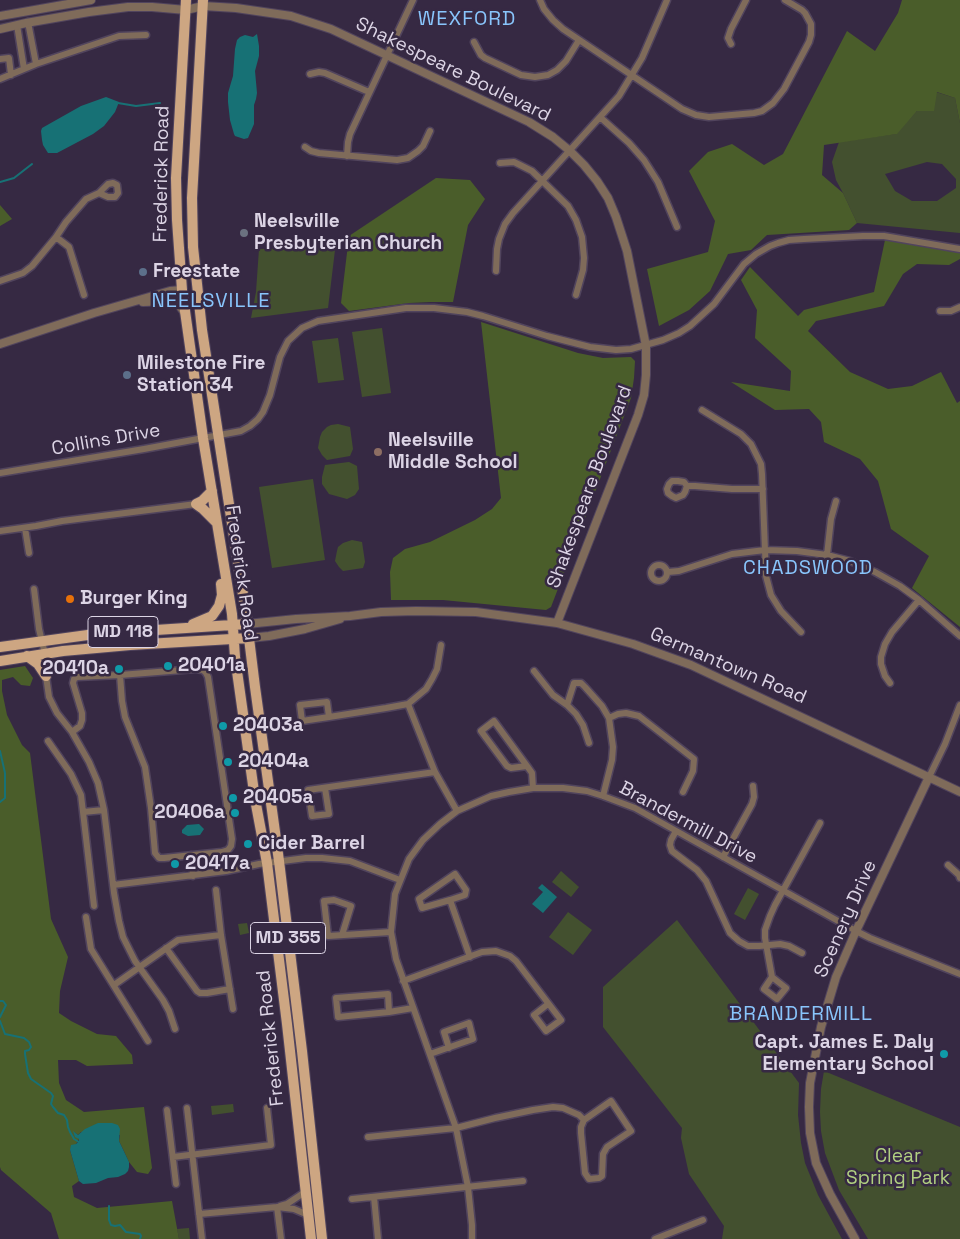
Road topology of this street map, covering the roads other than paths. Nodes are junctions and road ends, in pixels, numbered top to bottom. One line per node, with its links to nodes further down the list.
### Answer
1 (91, 0): 10 (street)
2 (191, 0): 8 (street, Shakespeare Boulevard)
3 (412, 0): 18 (street)
4 (540, 0): 15 (street)
5 (667, 0): 24 (street)
6 (746, 0): 17 (street)
7 (785, 0): 24 (street)
8 (203, 3): 9 (street, Shakespeare Boulevard); 18 (street, Shakespeare Boulevard); 47 (main road, Frederick Road / MD 355)
9 (186, 5): 11 (street, Shakespeare Boulevard); 40 (main road, Frederick Road / MD 355)
10 (0, 16)
11 (28, 22): 12 (street, Shakespeare Boulevard); 20 (street)
12 (17, 25): 13 (street, Shakespeare Boulevard); 21 (street)
13 (0, 29)
14 (146, 35): 20 (street)
15 (579, 40): 16 (street); 24 (street)
16 (474, 42)
17 (731, 44)
18 (387, 55): 26 (street); 30 (street, Shakespeare Boulevard)
19 (0, 59): 23 (street)
20 (36, 64): 21 (street)
21 (24, 69): 23 (street)
22 (310, 74): 26 (street)
23 (11, 75): 25 (street)
24 (633, 76): 27 (street)
25 (0, 79)
26 (369, 92): 31 (street)
27 (600, 117): 30 (street); 35 (street)
28 (430, 130): 31 (street)
29 (305, 147): 31 (street)
30 (570, 151): 33 (street); 49 (street, Shakespeare Boulevard)
31 (347, 156)
32 (500, 164): 33 (street)
33 (542, 181): 38 (street); 42 (street)
34 (99, 193): 36 (street)
35 (677, 227)
36 (56, 236): 39 (street); 41 (street)
37 (960, 249): 49 (street, Collins Drive)
38 (496, 271)
39 (0, 281)
40 (182, 290): 43 (street); 46 (main road, Frederick Road / MD 355); 47 (main road)
41 (84, 295)
42 (576, 295)
43 (131, 303): 46 (street); 48 (street)
44 (960, 307): 45 (street)
45 (940, 311)
46 (186, 314): 52 (main road, Frederick Road / MD 355)
47 (202, 330): 51 (main road, Frederick Road / MD 355)
48 (0, 344)
49 (646, 346): 51 (street, Collins Drive); 70 (street, Shakespeare Boulevard)
50 (702, 410): 55 (street)
51 (218, 435): 52 (street, Collins Drive); 72 (main road, Frederick Road / MD 355)
52 (203, 438): 53 (street, Collins Drive); 56 (main road, Frederick Road / MD 355)
53 (0, 473)
54 (687, 486): 55 (street)
55 (763, 489): 62 (street)
56 (212, 491): 58 (main road); 59 (main road, Frederick Road / MD 355)
57 (836, 501): 64 (street)
58 (196, 504): 59 (main road); 60 (street)
59 (217, 523): 65 (main road, Frederick Road / MD 355)
60 (25, 528): 61 (street); 63 (street)
61 (0, 531)
62 (765, 550): 64 (street); 66 (street); 74 (street)
63 (29, 553)
64 (827, 555): 68 (street)
65 (224, 561): 71 (main road, Frederick Road / MD 355); 73 (main road)
66 (668, 572)
67 (34, 589): 77 (street)
68 (919, 600): 75 (street); 87 (street)
69 (350, 616): 70 (street, Germantown Road); 72 (street, Germantown Road); 76 (street, Germantown Road)
70 (557, 623): 98 (street, Germantown Road)
71 (232, 624): 72 (main road, Germantown Road / MD 118); 73 (main road, Germantown Road / MD 118); 78 (main road, Frederick Road / MD 355)
72 (247, 624): 76 (main road, Frederick Road / MD 355)
73 (184, 627): 77 (main road, Germantown Road / MD 118)
74 (801, 632)
75 (960, 636)
76 (249, 638): 78 (main road, Germantown Road / MD 118); 112 (main road, Frederick Road / MD 355)
77 (42, 640): 80 (main road, Germantown Road / MD 118); 81 (street)
78 (233, 640): 81 (main road, Germantown Road / MD 118); 113 (main road, Frederick Road / MD 355)
79 (441, 645): 88 (street)
80 (0, 647)
81 (44, 654): 82 (main road, Germantown Road / MD 118); 86 (main road)
82 (27, 656): 83 (main road, Germantown Road / MD 118); 86 (main road)
83 (0, 661)
84 (534, 671): 89 (street)
85 (120, 675): 93 (street); 110 (street); 110 (street)
86 (46, 676): 93 (street)
87 (890, 683)
88 (408, 704): 91 (street); 97 (street)
89 (567, 705): 92 (street); 95 (street)
90 (960, 705): 98 (street, Scenery Drive)
91 (329, 717): 91 (street)
92 (609, 718): 102 (street); 104 (street)
93 (72, 732): 105 (street)
94 (48, 741): 107 (street)
95 (589, 742)
96 (527, 766): 96 (street); 101 (street)
97 (436, 772): 100 (street); 106 (street)
98 (929, 777): 103 (street, Germantown Road); 124 (street, Scenery Drive)
99 (753, 786): 111 (street)
100 (325, 788): 100 (street)
101 (533, 788): 104 (street, Brandermill Drive); 106 (street, Brandermill Drive)
102 (683, 792)
103 (960, 792)
104 (603, 796): 109 (street, Brandermill Drive)
105 (104, 810): 107 (street); 118 (street)
106 (457, 811): 117 (street, Brandermill Drive)
107 (83, 812): 122 (street)
108 (820, 822): 120 (street)
109 (676, 831): 111 (street, Brandermill Drive); 128 (street)
110 (191, 855): 115 (street)
111 (723, 857): 120 (street, Brandermill Drive)
112 (278, 861): 113 (street); 117 (street); 167 (main road, Frederick Road / MD 355)
113 (267, 863): 115 (street); 157 (main road, Frederick Road / MD 355)
114 (948, 865): 116 (street)
115 (193, 876): 118 (street)
116 (960, 878)
117 (400, 880): 125 (street, Brandermill Drive)
118 (113, 885): 132 (street)
119 (216, 890): 126 (street)
120 (783, 891): 124 (street, Brandermill Drive); 128 (street)
121 (450, 900): 121 (street); 131 (street)
122 (94, 906)
123 (86, 917): 136 (street)
124 (856, 931): 133 (street, Brandermill Drive); 171 (street, Scenery Drive)
125 (391, 932): 127 (street); 135 (street, Brandermill Drive)
126 (221, 934): 129 (street); 137 (street)
127 (342, 935): 127 (street)
128 (766, 945): 130 (street); 134 (street)
129 (166, 948): 132 (street); 137 (street)
130 (802, 953)
131 (470, 957): 135 (street); 138 (street)
132 (139, 967): 136 (street); 142 (street)
133 (960, 974)
134 (772, 977)
135 (403, 981): 140 (street, Brandermill Drive)
136 (114, 985): 143 (street)
137 (230, 989): 139 (street)
138 (548, 1004)
139 (233, 1008)
140 (413, 1008): 141 (street); 145 (street, Brandermill Drive)
141 (389, 1012): 141 (street)
142 (175, 1029)
143 (148, 1041)
144 (449, 1048): 144 (street); 145 (street)
145 (430, 1054): 150 (street, Brandermill Drive)
146 (187, 1108): 152 (street)
147 (267, 1108): 152 (street)
148 (168, 1110): 153 (street)
149 (584, 1120): 149 (street); 150 (street)
150 (456, 1128): 151 (street); 156 (street, Brandermill Drive)
151 (368, 1137)
152 (192, 1154): 153 (street); 161 (street)
153 (173, 1157): 155 (street)
154 (523, 1181): 156 (street)
155 (176, 1184)
156 (468, 1187): 158 (street); 169 (street, Brandermill Drive)
157 (305, 1192): 160 (street); 162 (main road, Frederick Road / MD 355)
158 (374, 1197): 159 (street); 168 (street)
159 (352, 1199)
160 (277, 1207): 161 (street); 162 (street); 165 (street)
161 (199, 1214): 164 (street)
162 (308, 1215): 166 (main road, Frederick Road / MD 355)
163 (703, 1220): 170 (street)
164 (202, 1239)
165 (280, 1239)
166 (310, 1239)
167 (322, 1239)
168 (378, 1239)
169 (472, 1239)
170 (655, 1239)
171 (855, 1239)

